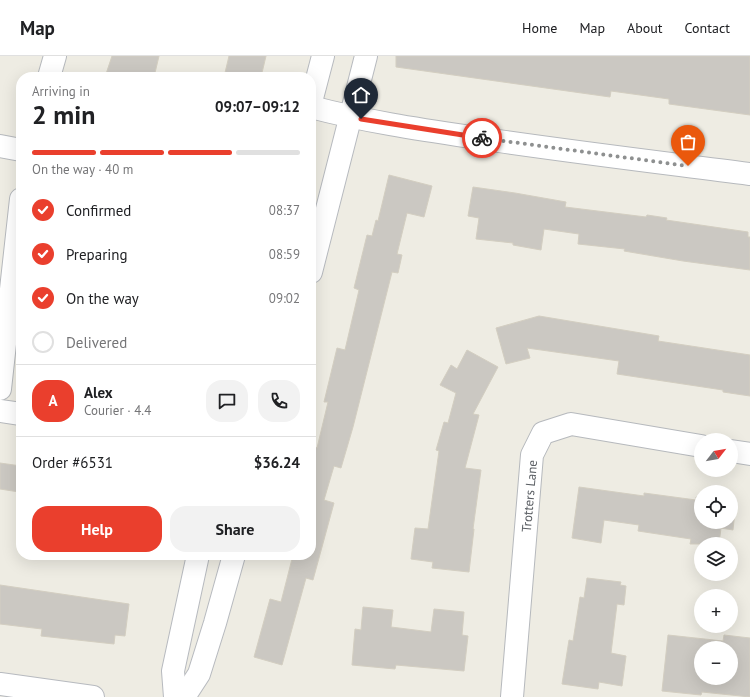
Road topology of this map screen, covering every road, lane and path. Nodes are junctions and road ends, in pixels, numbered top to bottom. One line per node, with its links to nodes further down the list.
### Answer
1 (55, 56): 4 (street)
2 (323, 56): 5 (street)
3 (366, 56): 7 (street)
4 (50, 72)
5 (316, 83)
6 (316, 108): 7 (street)
7 (350, 117): 10 (street); 12 (street)
8 (0, 146): 9 (street)
9 (16, 149)
10 (750, 174)
11 (16, 244): 13 (street)
12 (316, 252)
13 (0, 389)
14 (0, 411): 15 (street)
15 (16, 413)
16 (694, 445): 25 (street, Trotters Lane)
17 (738, 452): 18 (street)
18 (750, 454)
19 (197, 560): 23 (street)
20 (233, 560): 24 (street)
21 (0, 684): 22 (street)
22 (93, 697)
23 (175, 697)
24 (184, 697)
25 (512, 697)

